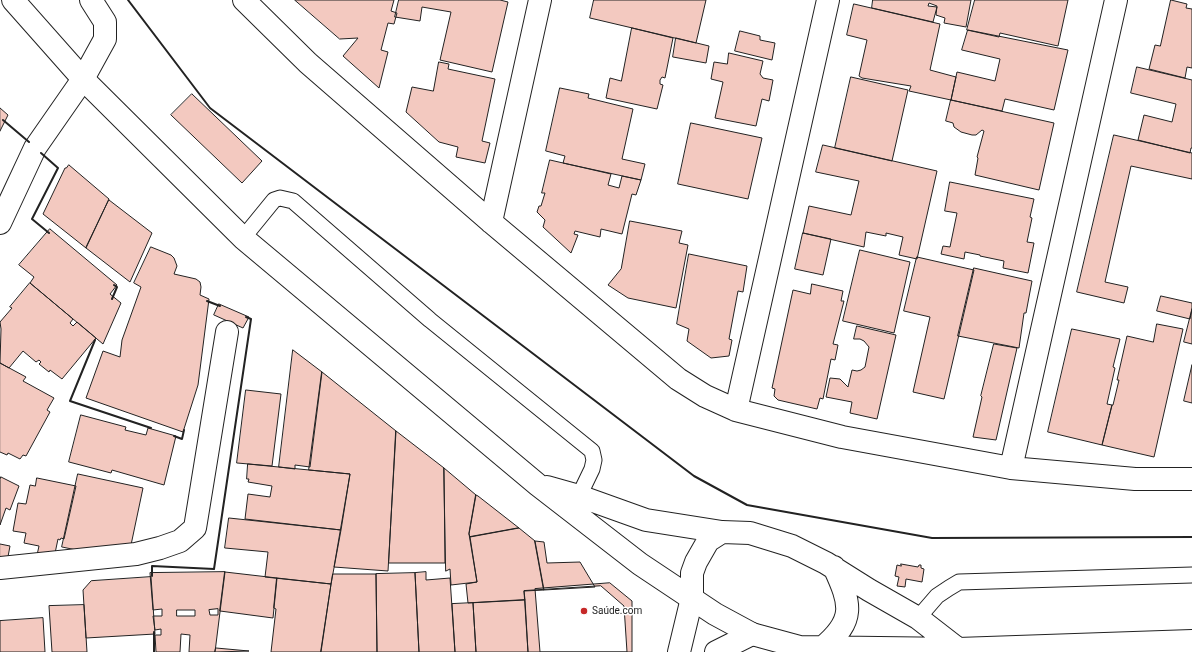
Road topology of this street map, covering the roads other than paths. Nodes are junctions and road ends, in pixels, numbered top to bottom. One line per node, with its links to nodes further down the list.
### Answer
1 (13, 0): 7 (street)
2 (91, 0): 7 (street)
3 (540, 0): 8 (street)
4 (828, 0): 12 (street)
5 (1116, 0): 13 (street)
6 (248, 2): 8 (street)
7 (83, 79): 9 (street); 10 (street)
8 (491, 222): 12 (street)
9 (0, 223)
10 (243, 238): 15 (street); 16 (lane)
11 (226, 332): 18 (street)
12 (736, 410): 13 (street)
13 (1011, 468): 14 (street)
14 (1192, 479)
15 (538, 485): 16 (street); 21 (street)
16 (579, 496): 17 (street)
17 (722, 532): 19 (street); 21 (street)
18 (0, 568)
19 (834, 568): 22 (street); 25 (street)
20 (1192, 575): 22 (lane)
21 (692, 598): 23 (street); 28 (street)
22 (918, 618): 27 (street)
23 (752, 634): 26 (street); 29 (street)
24 (1192, 641): 27 (street)
25 (822, 648): 26 (street); 27 (street)
26 (799, 650)
27 (958, 651)
28 (679, 652)
29 (716, 652)

